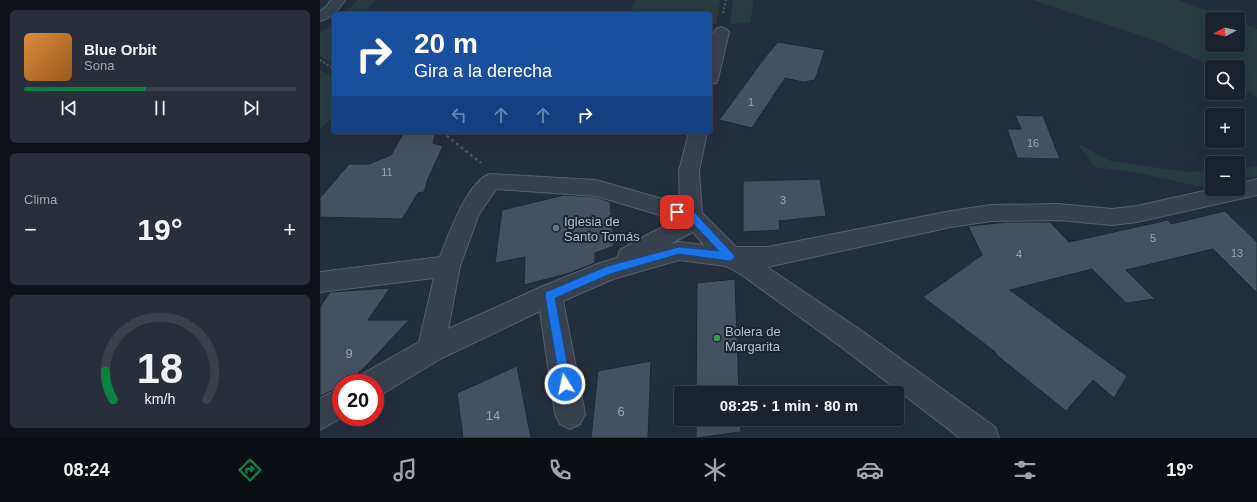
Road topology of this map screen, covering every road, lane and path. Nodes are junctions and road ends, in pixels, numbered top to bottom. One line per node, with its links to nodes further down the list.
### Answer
1 (338, 0): 2 (street)
2 (320, 17)
3 (721, 32): 6 (street)
4 (320, 60): 5 (path)
5 (332, 68)
6 (712, 70)
7 (445, 134): 9 (path)
8 (698, 134): 11 (street)
9 (490, 181): 11 (street); 13 (street)
10 (1257, 187): 12 (street)
11 (694, 218): 12 (street); 14 (street)
12 (730, 257): 14 (street); 22 (street)
13 (448, 266): 15 (street); 17 (street)
14 (608, 270): 16 (street)
15 (320, 282)
16 (550, 295): 17 (street); 20 (street)
17 (431, 350): 18 (street)
18 (384, 377)
19 (332, 408): 21 (street)
20 (570, 414)
21 (320, 415)
22 (984, 438)

